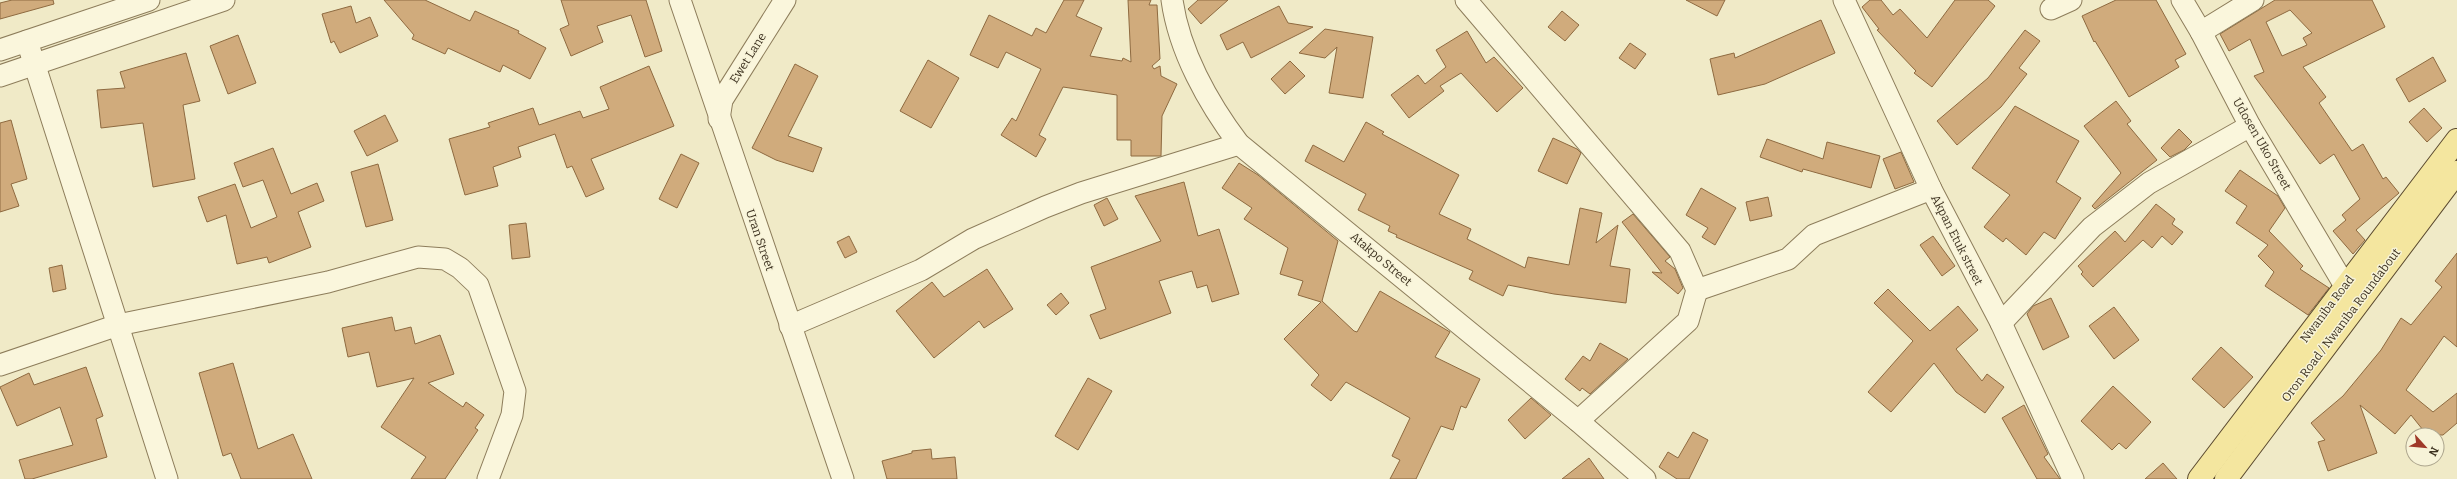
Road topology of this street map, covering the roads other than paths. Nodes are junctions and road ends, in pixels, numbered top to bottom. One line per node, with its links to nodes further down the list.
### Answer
1 (149, 0): 13 (street)
2 (224, 0): 15 (street)
3 (680, 0): 17 (street, Uran Street)
4 (785, 0): 17 (street, Ewet Lane)
5 (1172, 0): 20 (street, Atakpo Street)
6 (1466, 0): 24 (street)
7 (1844, 0): 22 (street, Akpan Etuk street)
8 (2071, 0): 11 (street)
9 (2182, 0): 12 (street, Udosen Uko Street)
10 (2252, 0): 12 (street)
11 (2051, 9)
12 (2201, 32): 18 (street, Udosen Uko Street)
13 (27, 41): 14 (street); 15 (street)
14 (0, 50)
15 (34, 64): 16 (street); 26 (street)
16 (0, 76)
17 (719, 119): 27 (street, Uran Street)
18 (2250, 126): 23 (street, Udosen Uko Street); 25 (street)
19 (2457, 140): 23 (main road, Nwaniba Road)
20 (1239, 144): 27 (street); 29 (street, Atakpo Street)
21 (2457, 172): 36 (main road, Oron Road / Nwaniba Roundabout)
22 (1931, 189): 24 (street); 25 (street, Akpan Etuk street)
23 (2345, 286): 35 (main road, Nwaniba Road)
24 (1697, 290): 29 (street)
25 (2001, 323): 34 (street, Akpan Etuk street)
26 (118, 325): 28 (street); 30 (street); 31 (street)
27 (790, 326): 32 (street, Uran Street)
28 (0, 365)
29 (1578, 421): 33 (street, Atakpo Street)
30 (168, 479)
31 (488, 479)
32 (843, 479)
33 (1645, 479)
34 (2073, 479)
35 (2199, 479)
36 (2226, 479)

